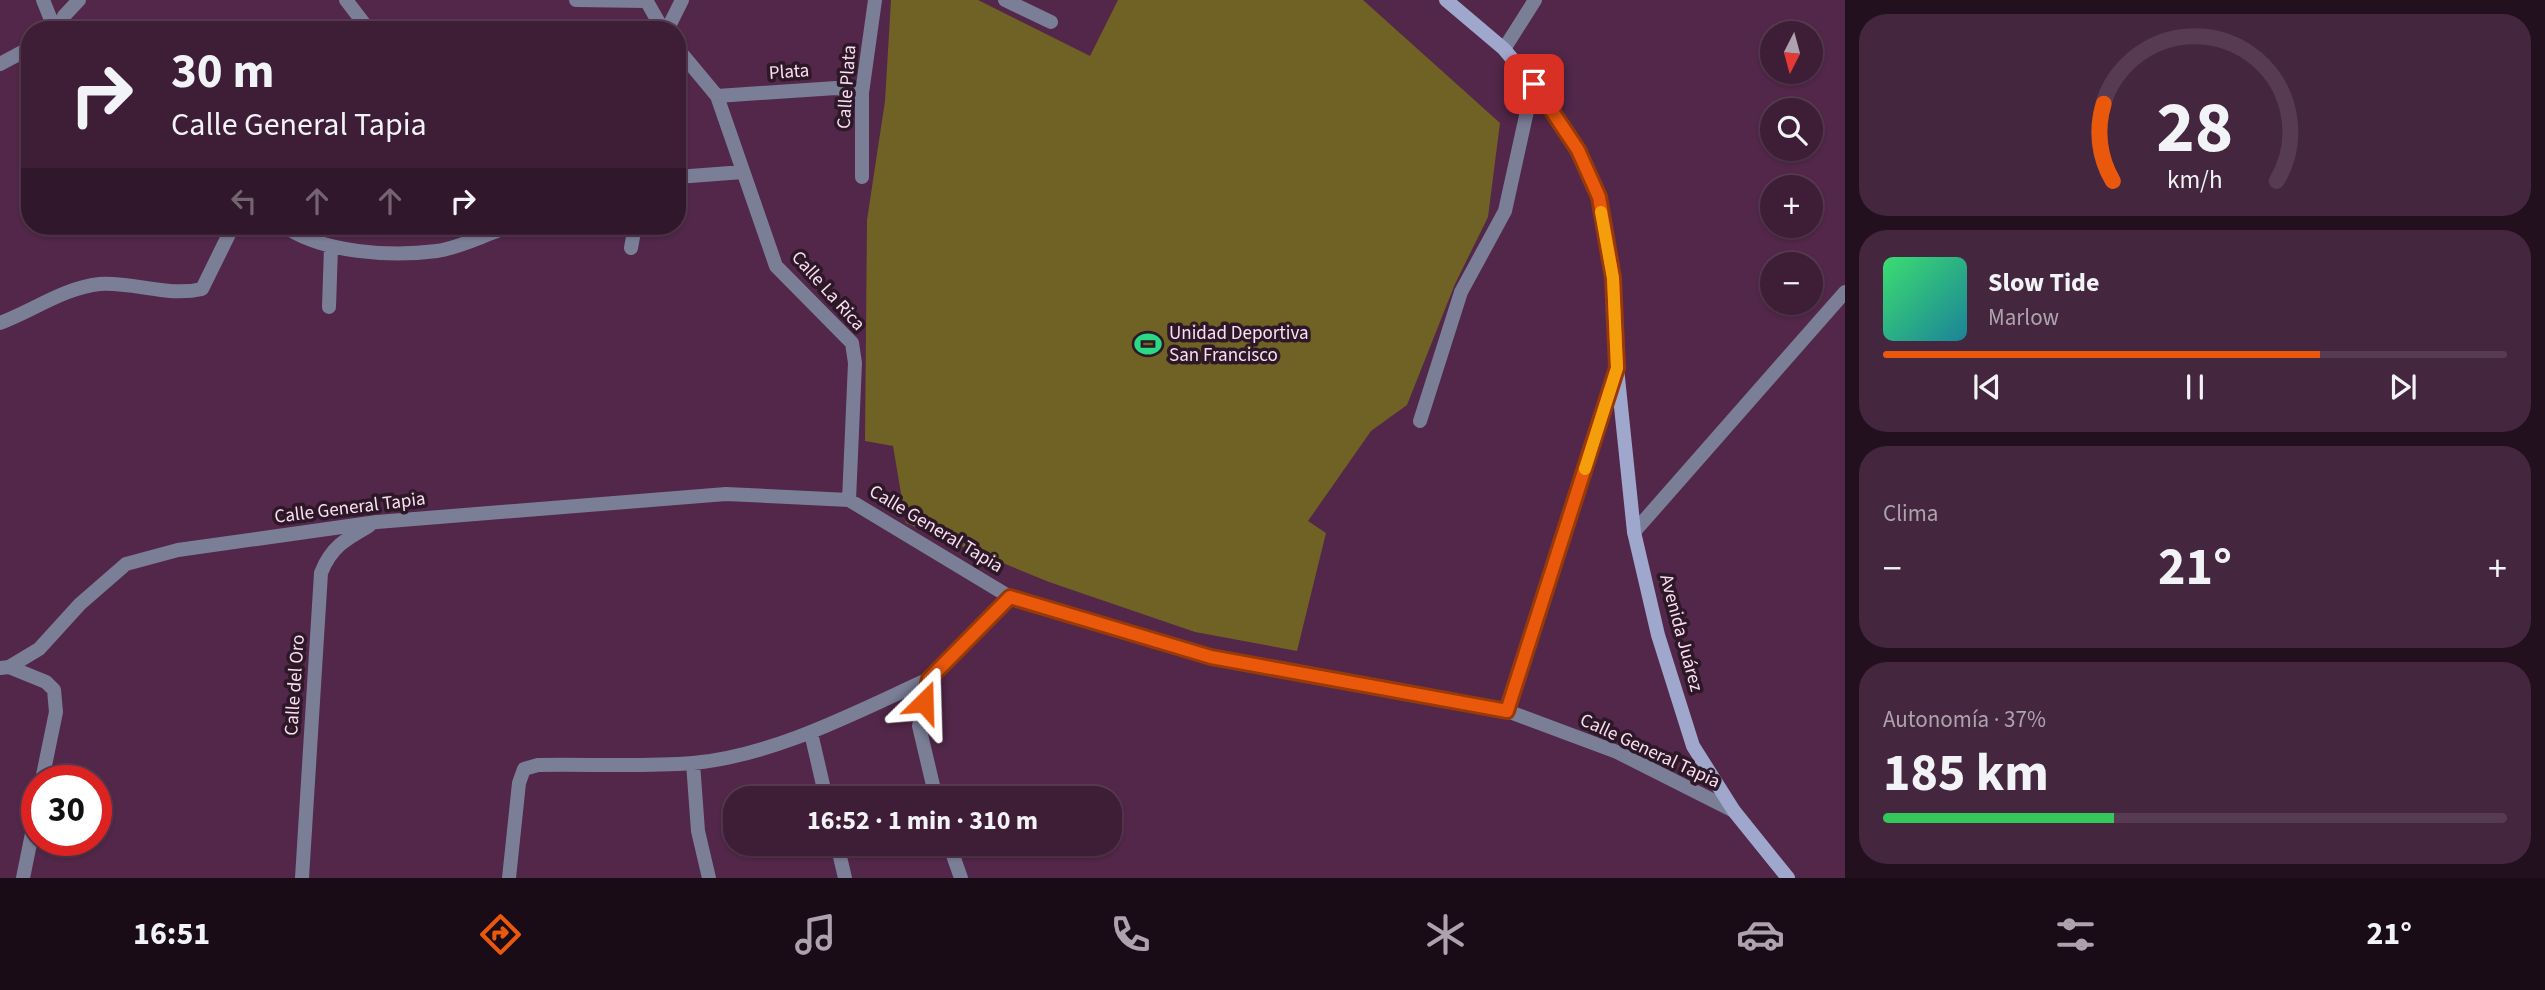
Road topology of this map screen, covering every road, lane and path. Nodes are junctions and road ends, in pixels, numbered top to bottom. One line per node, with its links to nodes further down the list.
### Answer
1 (43, 0): 11 (street)
2 (79, 0): 12 (street)
3 (346, 0): 13 (street)
4 (576, 0): 5 (street)
5 (646, 0): 14 (street)
6 (682, 0): 15 (street)
7 (875, 0): 22 (street, Calle Plata)
8 (1005, 0): 16 (street)
9 (1446, 0): 17 (main road, Avenida Juárez)
10 (1535, 0): 17 (street)
11 (52, 21)
12 (61, 21)
13 (362, 21)
14 (659, 21)
15 (670, 21)
16 (1051, 22)
17 (1504, 49): 21 (main road, Avenida Juárez)
18 (21, 53): 20 (street)
19 (686, 59): 23 (street, Calle La Rica)
20 (0, 64)
21 (1534, 84): 36 (main road, Avenida Juárez); 37 (street)
22 (862, 93): 23 (street, Plata); 26 (street, Calle Plata)
23 (717, 96): 24 (street, Calle La Rica)
24 (743, 172): 25 (street); 38 (street, Calle La Rica)
25 (686, 176)
26 (862, 177)
27 (229, 235): 35 (street)
28 (304, 235): 31 (street)
29 (485, 235): 31 (street)
30 (633, 235): 32 (street)
31 (331, 247): 34 (street)
32 (631, 248)
33 (1845, 292): 40 (street)
34 (329, 306)
35 (0, 323)
36 (1617, 368): 40 (main road, Avenida Juárez); 44 (street)
37 (1420, 421)
38 (849, 500): 39 (street, Calle General Tapia); 41 (street, Calle General Tapia)
39 (377, 522): 42 (street, Calle General Tapia); 55 (street, Calle del Oro)
40 (1634, 532): 50 (main road, Avenida Juárez)
41 (1010, 597): 43 (street); 44 (street, Calle General Tapia)
42 (5, 667): 47 (street)
43 (929, 679): 45 (street); 49 (street)
44 (1507, 711): 50 (street, Calle General Tapia)
45 (811, 733): 46 (street); 48 (street)
46 (693, 763): 56 (street); 57 (street)
47 (45, 765)
48 (823, 786)
49 (933, 786)
50 (1734, 811): 60 (main road, Avenida Juárez)
51 (27, 856): 54 (street)
52 (840, 856): 58 (street)
53 (953, 856): 59 (street)
54 (23, 878)
55 (302, 878)
56 (509, 878)
57 (709, 878)
58 (845, 878)
59 (961, 878)
60 (1788, 878)

